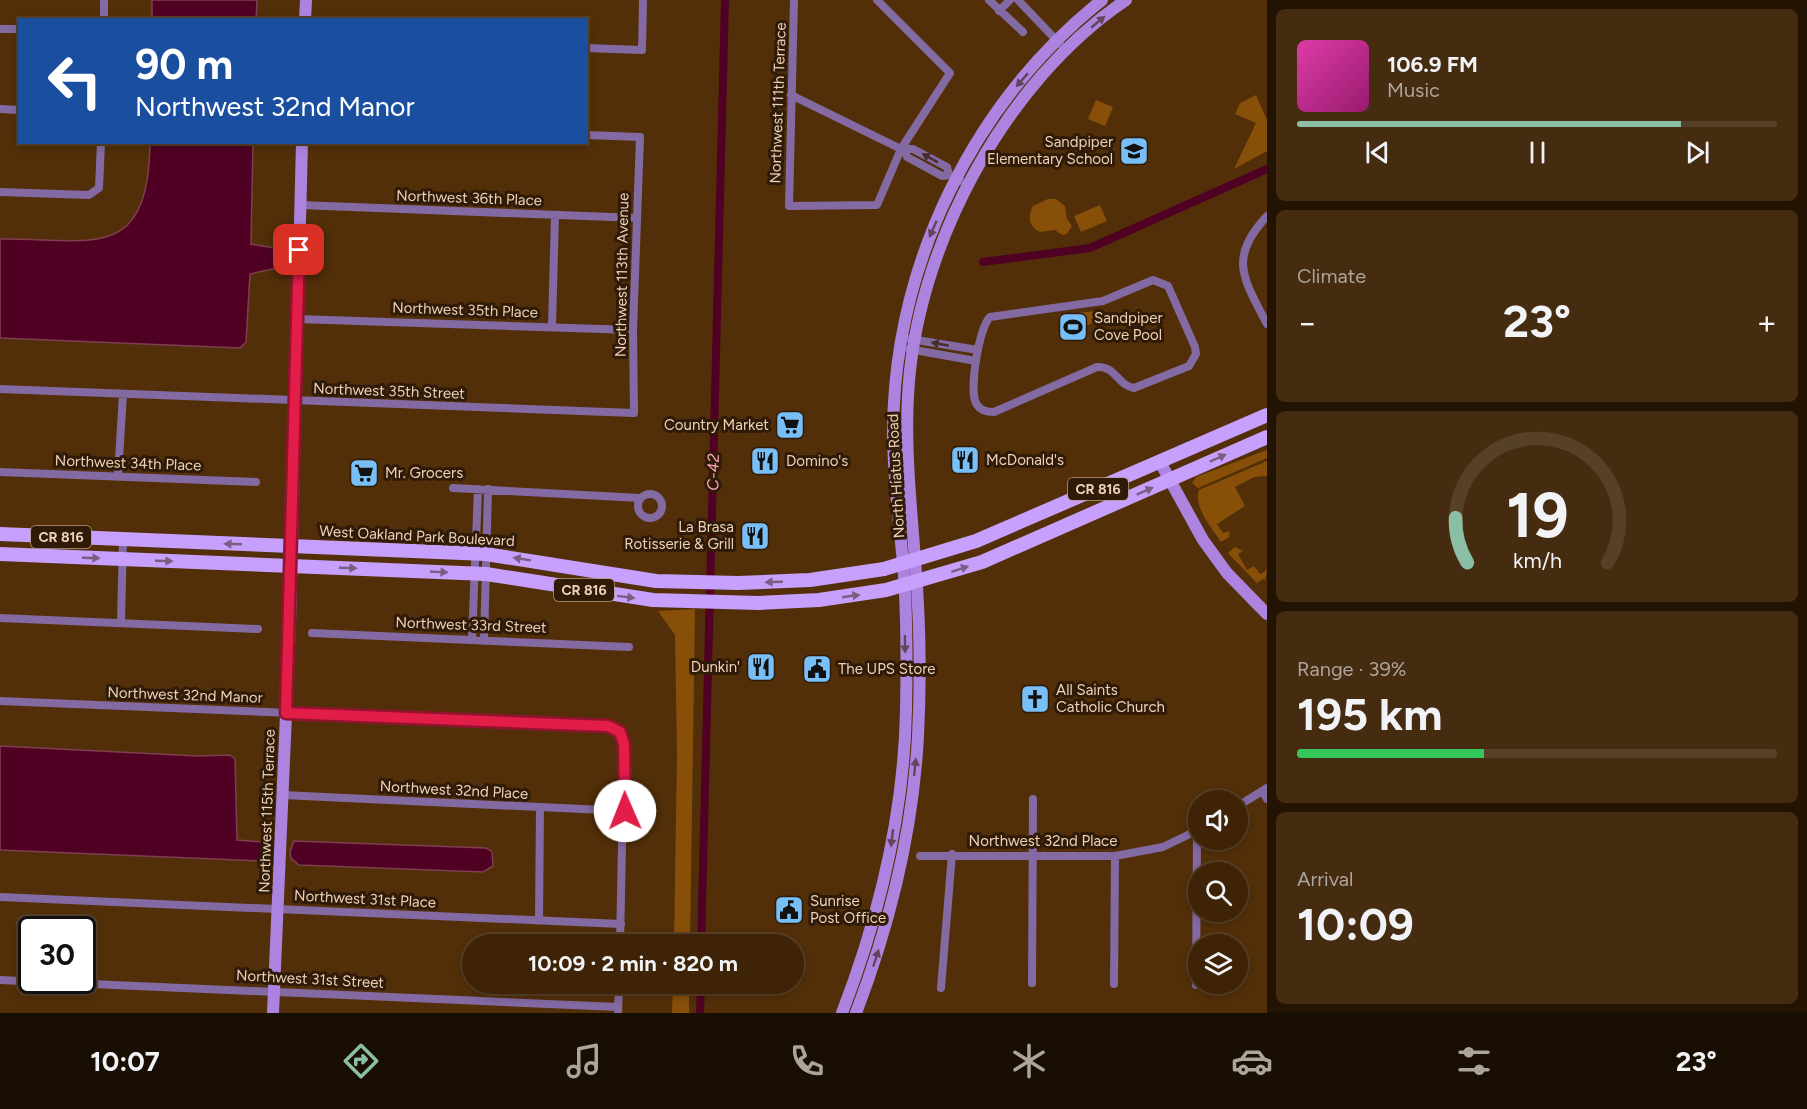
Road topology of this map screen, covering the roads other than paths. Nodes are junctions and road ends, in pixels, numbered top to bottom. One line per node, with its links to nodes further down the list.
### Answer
1 (104, 0): 12 (street)
2 (306, 0): 13 (main road)
3 (643, 0): 18 (street)
4 (794, 0): 20 (street, Northwest 111th Terrace)
5 (877, 0): 26 (street)
6 (989, 0): 11 (street)
7 (1010, 0): 11 (street)
8 (1018, 0): 17 (street)
9 (1102, 0): 17 (main road, North Hiatus Road)
10 (1126, 0): 19 (main road, North Hiatus Road, one-way to 10)
11 (999, 11): 16 (street)
12 (104, 18)
13 (305, 18)
14 (0, 28): 15 (street)
15 (18, 29)
16 (1023, 32)
17 (1057, 41): 19 (street); 27 (main road, North Hiatus Road, one-way to 27)
18 (588, 48)
19 (1068, 50): 27 (main road, North Hiatus Road)
20 (790, 95): 26 (street); 26 (street, Northwest 111th Terrace)
21 (0, 109): 22 (street)
22 (18, 110)
23 (588, 135): 32 (street, Northwest 113th Avenue)
24 (101, 144): 28 (street)
25 (302, 144): 29 (main road, Northwest 115th Terrace)
26 (903, 150): 27 (street)
27 (957, 179): 37 (main road, North Hiatus Road, one-way to 37); 38 (main road, North Hiatus Road)
28 (0, 192)
29 (300, 205): 30 (street, Northwest 36th Place); 33 (main road, Northwest 115th Terrace)
30 (555, 215): 32 (street, Northwest 36th Place); 35 (street)
31 (1267, 216): 34 (street)
32 (636, 218): 36 (street, Northwest 113th Avenue)
33 (297, 319): 35 (street, Northwest 35th Place); 43 (main road, Northwest 115th Terrace)
34 (1267, 324)
35 (552, 327): 36 (street, Northwest 35th Place)
36 (633, 330): 44 (street, Northwest 113th Avenue)
37 (900, 342): 38 (street); 62 (main road, North Hiatus Road)
38 (914, 344): 39 (street, one-way to 38); 40 (street); 62 (main road, North Hiatus Road)
39 (978, 350): 40 (street); 40 (street)
40 (976, 361)
41 (0, 389): 42 (street, Northwest 35th Street)
42 (123, 394): 43 (street, Northwest 35th Street); 49 (street)
43 (295, 401): 44 (street, Northwest 35th Street); 58 (main road, Northwest 115th Terrace)
44 (634, 413)
45 (1267, 415): 47 (main road, West Oakland Park Boulevard / CR 816)
46 (1267, 437): 50 (main road, CR 816, one-way to 46)
47 (1160, 462): 50 (main road); 62 (main road, West Oakland Park Boulevard / CR 816)
48 (0, 472): 49 (street, Northwest 34th Place)
49 (118, 476): 51 (street, Northwest 34th Place)
50 (1169, 480): 65 (main road, CR 816, one-way to 50); 66 (main road)
51 (256, 482)
52 (453, 488): 53 (street)
53 (477, 489): 54 (street); 60 (street)
54 (488, 489): 55 (street); 60 (street)
55 (640, 498)
56 (0, 534): 57 (main road, West Oakland Park Boulevard / CR 816)
57 (123, 539): 58 (main road, West Oakland Park Boulevard / CR 816, one-way to 57); 61 (street)
58 (292, 546): 60 (main road, West Oakland Park Boulevard / CR 816); 63 (main road, Northwest 115th Terrace)
59 (0, 554): 61 (main road, CR 816, one-way to 61)
60 (481, 554): 62 (main road, West Oakland Park Boulevard / CR 816, one-way to 60); 64 (street)
61 (122, 559): 63 (main road, CR 816, one-way to 63); 68 (street)
62 (909, 563): 65 (main road, North Hiatus Road)
63 (291, 566): 64 (main road, CR 816, one-way to 64); 75 (main road, Northwest 115th Terrace)
64 (480, 574): 65 (main road, CR 816, one-way to 65); 71 (street); 72 (street)
65 (910, 584): 103 (main road, North Hiatus Road, one-way to 103); 104 (main road, North Hiatus Road, one-way to 65)
66 (1267, 614)
67 (0, 618): 68 (street)
68 (121, 622): 69 (street)
69 (258, 629)
70 (312, 633): 71 (street, Northwest 33rd Street)
71 (472, 640): 72 (street, Northwest 33rd Street)
72 (484, 641): 73 (street, Northwest 33rd Street)
73 (629, 647)
74 (0, 701): 75 (street, Northwest 32nd Manor)
75 (286, 713): 77 (main road, Northwest 115th Terrace); 82 (street, Northwest 32nd Manor)
76 (1265, 789): 78 (street); 80 (street)
77 (282, 795): 81 (street, Northwest 32nd Place); 90 (main road, Northwest 115th Terrace)
78 (1267, 799)
79 (1033, 800): 86 (street)
80 (1248, 800)
81 (540, 807): 82 (street, Northwest 32nd Place); 91 (street)
82 (625, 811): 92 (street)
83 (1188, 835): 88 (street, Northwest 32nd Place)
84 (1198, 850): 94 (street)
85 (952, 854): 86 (street, Northwest 32nd Place); 87 (street, Northwest 32nd Place); 98 (street)
86 (1032, 854): 88 (street, Northwest 32nd Place); 96 (street)
87 (920, 856)
88 (1115, 856): 97 (street)
89 (0, 897): 90 (street, Northwest 31st Place)
90 (278, 908): 91 (street, Northwest 31st Place); 99 (main road, Northwest 115th Terrace)
91 (539, 921): 92 (street, Northwest 31st Place)
92 (621, 924): 93 (street)
93 (621, 934)
94 (1197, 934)
95 (0, 980): 99 (street, Northwest 31st Street)
96 (1032, 984)
97 (1114, 984)
98 (940, 988)
99 (274, 991): 101 (street, Northwest 31st Street); 102 (main road, Northwest 115th Terrace)
100 (619, 994): 101 (street)
101 (618, 1010)
102 (273, 1013)
103 (842, 1013)
104 (856, 1013)

